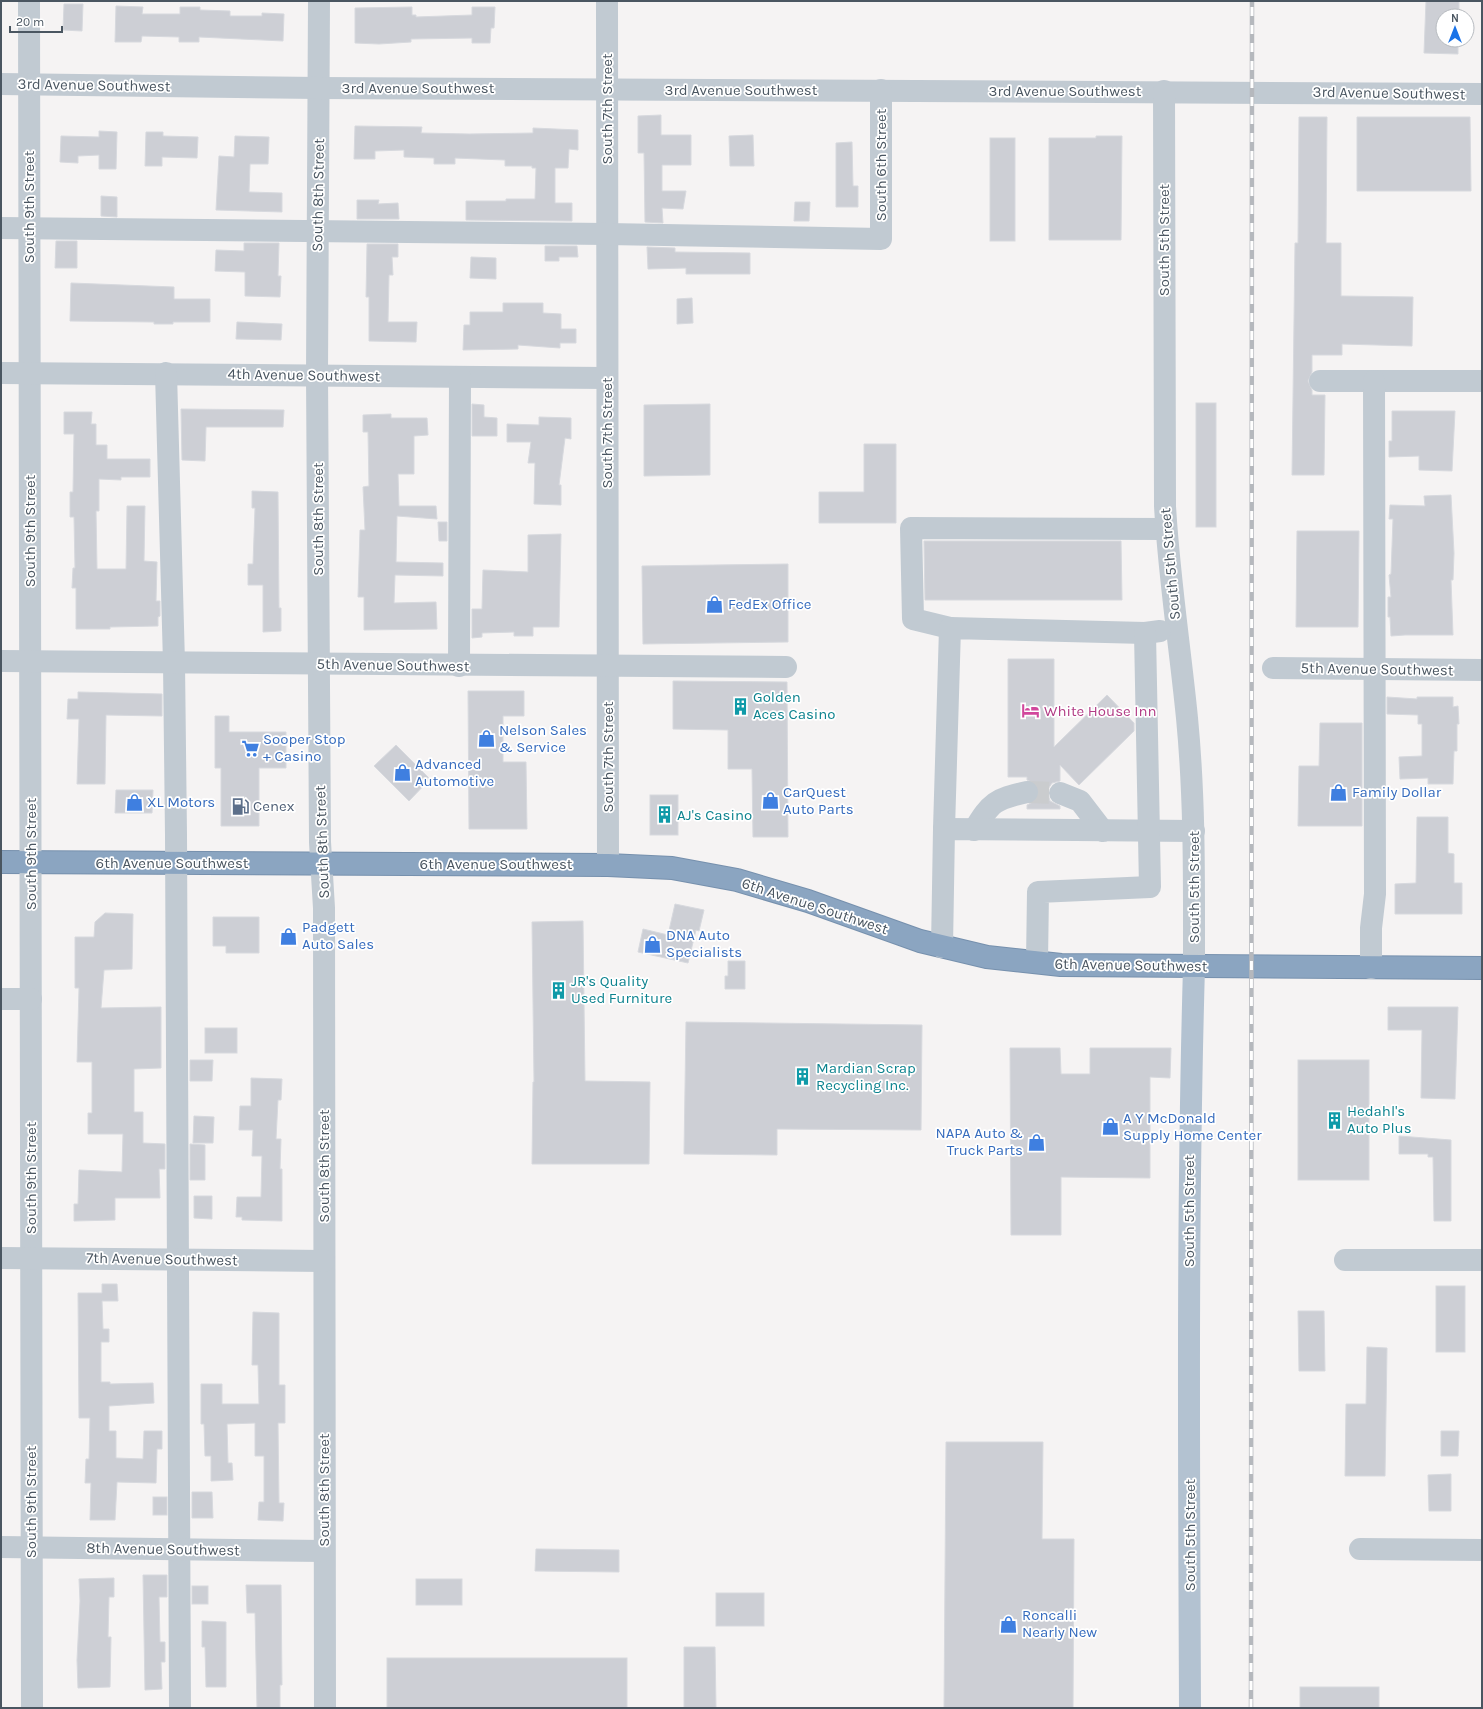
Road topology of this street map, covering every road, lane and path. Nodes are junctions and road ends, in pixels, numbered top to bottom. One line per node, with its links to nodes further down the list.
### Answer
1 (29, 1): 5 (street, South 9th Street)
2 (319, 1): 6 (street, South 8th Street)
3 (607, 1): 7 (street, South 7th Street)
4 (1, 84): 5 (street, 3rd Avenue Southwest)
5 (29, 85): 6 (street, 3rd Avenue Southwest); 12 (street, South 9th Street)
6 (319, 88): 7 (street, 3rd Avenue Southwest); 13 (street, South 8th Street)
7 (607, 89): 8 (street, 3rd Avenue Southwest); 14 (street, South 7th Street)
8 (881, 90): 9 (street, 3rd Avenue Southwest); 14 (street, South 6th Street)
9 (1164, 92): 10 (street, 3rd Avenue Southwest); 24 (street, South 5th Street)
10 (1482, 94)
11 (1, 228): 12 (street)
12 (29, 228): 13 (street); 16 (street, South 9th Street)
13 (317, 232): 14 (street); 18 (street, South 8th Street)
14 (607, 234): 20 (street, South 7th Street)
15 (1, 373): 16 (street, 4th Avenue Southwest)
16 (29, 373): 17 (street, 4th Avenue Southwest); 29 (street, South 9th Street)
17 (166, 374): 18 (street, 4th Avenue Southwest); 30 (street)
18 (317, 374): 19 (street, 4th Avenue Southwest); 31 (street, South 8th Street)
19 (460, 377): 20 (street, 4th Avenue Southwest); 32 (street)
20 (607, 378): 33 (street, South 7th Street)
21 (1320, 381): 22 (street)
22 (1374, 381): 23 (street); 36 (street)
23 (1482, 382)
24 (1166, 529): 25 (street); 26 (street, South 5th Street)
25 (950, 628): 27 (street); 40 (street)
26 (1176, 630): 27 (street); 44 (street, South 5th Street)
27 (1145, 633): 43 (street)
28 (1, 661): 29 (street, 5th Avenue Southwest)
29 (30, 662): 30 (street, 5th Avenue Southwest); 46 (street, South 9th Street)
30 (174, 663): 31 (street, 5th Avenue Southwest); 47 (street)
31 (319, 664): 32 (street, 5th Avenue Southwest); 48 (street, South 8th Street)
32 (459, 666): 33 (street, 5th Avenue Southwest)
33 (607, 667): 34 (street, 5th Avenue Southwest); 49 (street, South 7th Street)
34 (786, 667)
35 (1273, 668): 36 (street, 5th Avenue Southwest)
36 (1375, 669): 37 (street, 5th Avenue Southwest); 53 (street)
37 (1482, 670)
38 (1027, 792): 41 (street)
39 (1060, 793): 42 (street)
40 (944, 829): 41 (street); 50 (street)
41 (974, 830): 42 (street)
42 (1103, 831): 43 (street)
43 (1150, 831): 44 (street); 51 (street)
44 (1194, 831): 52 (street, South 5th Street)
45 (1, 862): 46 (highway, 6th Avenue Southwest)
46 (30, 862): 47 (highway, 6th Avenue Southwest); 56 (street, South 9th Street)
47 (176, 863): 48 (highway, 6th Avenue Southwest); 59 (street)
48 (322, 863): 49 (highway, 6th Avenue Southwest); 62 (street, South 8th Street)
49 (608, 864): 50 (highway, 6th Avenue Southwest)
50 (942, 948): 51 (highway, 6th Avenue Southwest)
51 (1037, 962): 52 (highway, 6th Avenue Southwest)
52 (1194, 966): 53 (highway, 6th Avenue Southwest); 72 (main road, South 5th Street)
53 (1371, 968): 54 (highway, 6th Avenue Southwest)
54 (1482, 968)
55 (1, 999): 56 (street)
56 (31, 999): 58 (street, South 9th Street)
57 (1, 1258): 58 (street, 7th Avenue Southwest)
58 (31, 1258): 59 (street, 7th Avenue Southwest); 64 (street, South 9th Street)
59 (178, 1259): 62 (street, 7th Avenue Southwest); 65 (street)
60 (1345, 1260): 61 (street)
61 (1482, 1260)
62 (324, 1261): 68 (street, South 8th Street)
63 (1, 1547): 64 (street, 8th Avenue Southwest)
64 (31, 1548): 65 (street, 8th Avenue Southwest); 69 (street, South 9th Street)
65 (178, 1549): 68 (street, 8th Avenue Southwest); 70 (street)
66 (1360, 1549): 67 (street)
67 (1482, 1550)
68 (324, 1551): 71 (street, South 8th Street)
69 (32, 1708)
70 (180, 1708)
71 (325, 1708)
72 (1190, 1708)

